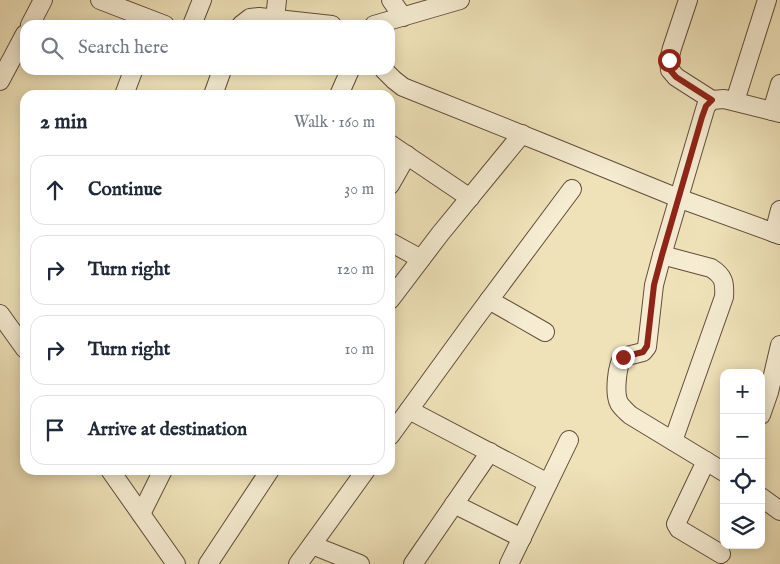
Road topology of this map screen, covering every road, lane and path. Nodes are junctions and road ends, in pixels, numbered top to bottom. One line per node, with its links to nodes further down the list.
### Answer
1 (43, 0): 11 (street)
2 (100, 0): 12 (street)
3 (202, 0): 13 (street)
4 (277, 0): 10 (street)
5 (391, 0): 9 (street)
6 (460, 0): 9 (street)
7 (688, 0): 27 (street)
8 (767, 0): 28 (street)
9 (403, 16): 16 (street)
10 (275, 19): 14 (street); 15 (street)
11 (33, 20)
12 (152, 20)
13 (194, 20)
14 (247, 20)
15 (284, 20)
16 (390, 20)
17 (20, 43): 22 (street)
18 (132, 75): 24 (street)
19 (220, 75): 25 (street)
20 (348, 75): 26 (street)
21 (389, 75): 30 (street)
22 (0, 81)
23 (780, 84): 29 (street)
24 (126, 90)
25 (215, 90)
26 (341, 90)
27 (712, 100): 28 (street); 36 (street)
28 (735, 101): 29 (street)
29 (776, 112)
30 (522, 134): 35 (street); 36 (street)
31 (395, 148): 32 (street)
32 (407, 156): 33 (street); 35 (street)
33 (395, 176)
34 (572, 189): 43 (street)
35 (470, 198): 41 (street)
36 (678, 198): 38 (street); 40 (street)
37 (780, 210): 38 (street)
38 (777, 234)
39 (395, 245): 41 (street)
40 (662, 255): 53 (street); 53 (street)
41 (421, 258): 42 (street)
42 (395, 293)
43 (489, 300): 45 (street); 49 (street)
44 (0, 314): 46 (street)
45 (545, 332)
46 (20, 342)
47 (780, 345): 48 (street)
48 (774, 396): 50 (street)
49 (409, 410): 51 (street); 54 (street)
50 (762, 414)
51 (395, 429)
52 (569, 440): 61 (street)
53 (673, 441): 55 (street)
54 (490, 452): 61 (street); 63 (street)
55 (706, 461): 56 (street); 68 (street)
56 (720, 470)
57 (114, 475): 65 (street)
58 (160, 475): 65 (street)
59 (267, 475): 70 (street)
60 (362, 475): 67 (street)
61 (548, 483): 66 (street)
62 (765, 500): 64 (street)
63 (454, 504): 66 (street); 73 (street)
64 (780, 511)
65 (141, 514): 69 (street)
66 (522, 538): 74 (street)
67 (312, 545): 71 (street); 72 (street)
68 (721, 554)
69 (176, 564)
70 (208, 564)
71 (298, 564)
72 (360, 564)
73 (413, 564)
74 (509, 564)

